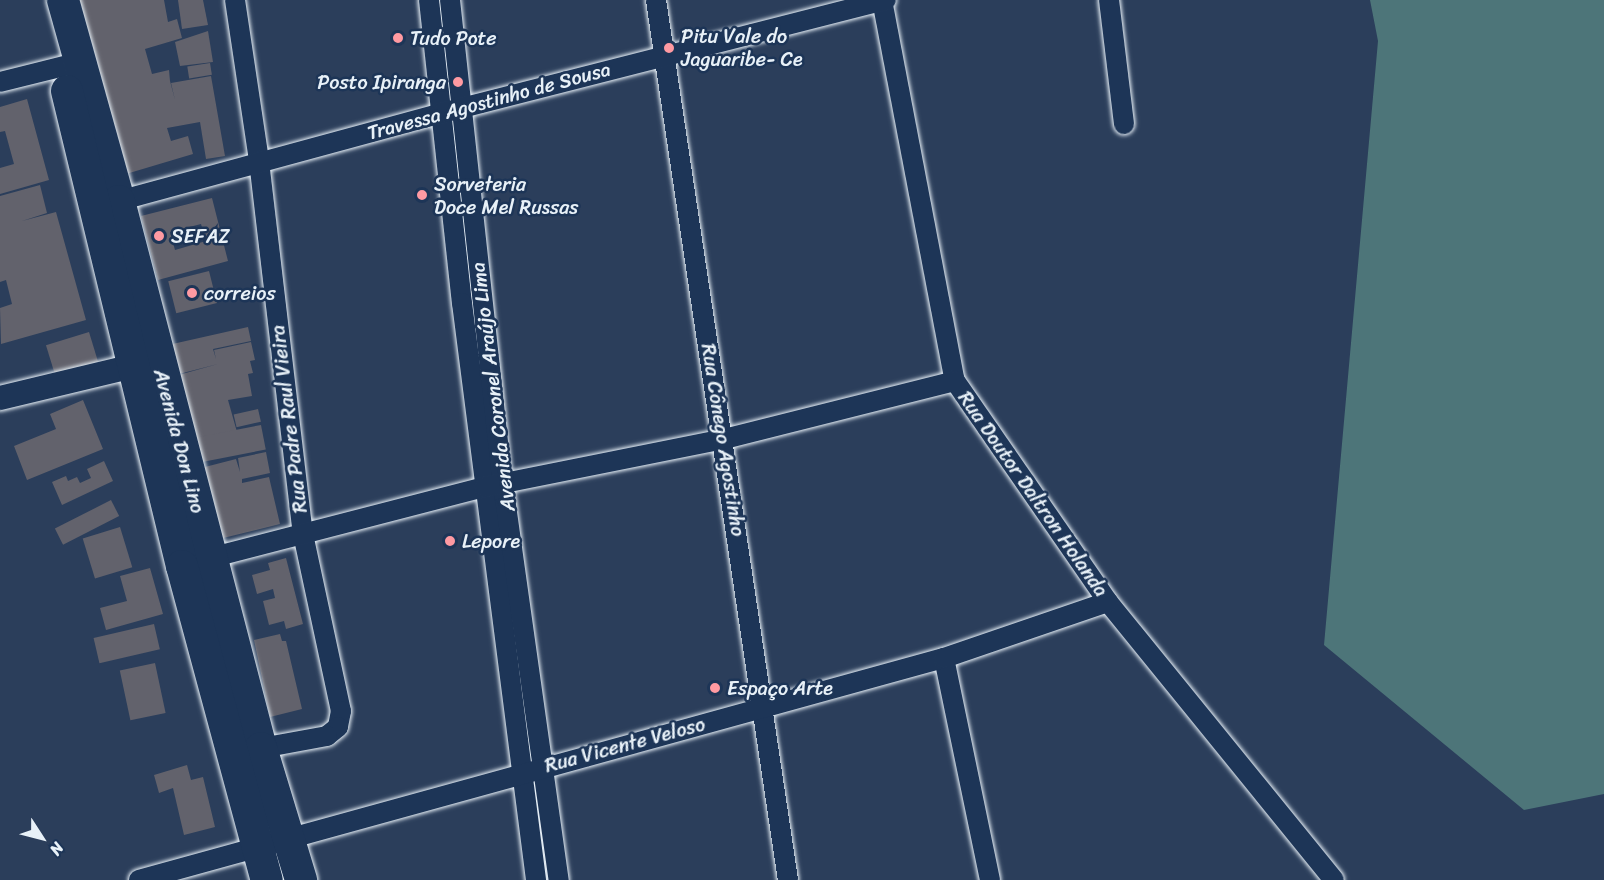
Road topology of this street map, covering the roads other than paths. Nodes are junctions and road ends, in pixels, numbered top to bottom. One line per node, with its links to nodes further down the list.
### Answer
1 (42, 0): 10 (main road, Avenida Don Lino)
2 (63, 0): 10 (main road, Avenida Don Lino)
3 (236, 0): 15 (street, Rua Padre Raul Vieira)
4 (429, 0): 13 (street, Avenida Coronel Araújo Lima)
5 (450, 0): 12 (street, Avenida Coronel Araújo Lima)
6 (656, 0): 9 (street, Rua Cônego Agostinho)
7 (883, 0): 9 (street, Travessa Agostinho de Sousa); 20 (street, Rua Doutor Daltron Holanda)
8 (1109, 0): 14 (street)
9 (662, 56): 12 (street, Travessa Agostinho de Sousa); 22 (street, Rua Cônego Agostinho)
10 (71, 65): 11 (street); 16 (main road, Avenida Don Lino)
11 (0, 82)
12 (463, 108): 13 (street, Travessa Agostinho de Sousa); 17 (street, Avenida Coronel Araújo Lima)
13 (442, 113): 15 (street, Travessa Agostinho de Sousa); 18 (street, Avenida Coronel Araújo Lima)
14 (1124, 124)
15 (259, 161): 16 (street, Travessa Agostinho de Sousa); 24 (street, Rua Padre Raul Vieira)
16 (107, 204): 19 (main road, Avenida Don Lino)
17 (482, 298): 18 (street); 23 (street, Avenida Coronel Araújo Lima)
18 (462, 303): 23 (street, Avenida Coronel Araújo Lima)
19 (145, 363): 21 (street); 25 (main road, Avenida Don Lino)
20 (955, 381): 22 (street); 26 (street, Rua Doutor Daltron Holanda)
21 (0, 398)
22 (724, 439): 23 (street); 30 (street, Rua Cônego Agostinho)
23 (494, 486): 24 (street); 27 (street, Avenida Coronel Araújo Lima); 28 (street, Avenida Coronel Araújo Lima)
24 (303, 534): 25 (street); 31 (street, Rua Padre Raul Vieira)
25 (196, 562): 31 (main road, Avenida Don Lino)
26 (1108, 602): 29 (street, Rua Vicente Veloso); 36 (street, Rua Doutor Daltron Holanda)
27 (523, 622): 28 (street); 32 (street, Avenida Coronel Araújo Lima)
28 (502, 627): 33 (street, Avenida Coronel Araújo Lima)
29 (944, 658): 30 (street, Rua Vicente Veloso); 43 (street)
30 (764, 706): 32 (street, Rua Vicente Veloso); 42 (street, Rua Cônego Agostinho)
31 (247, 751): 34 (main road, Avenida Don Lino); 35 (main road, Avenida Don Lino)
32 (546, 768): 33 (street, Rua Vicente Veloso); 41 (street, Avenida Coronel Araújo Lima)
33 (520, 773): 34 (street, Rua Vicente Veloso); 40 (street, Avenida Coronel Araújo Lima)
34 (289, 840): 35 (street, Rua Vicente Veloso); 39 (main road, Avenida Don Lino)
35 (258, 848): 37 (street, Rua Vicente Veloso); 38 (main road, Avenida Don Lino)
36 (1330, 879)
37 (139, 880)
38 (267, 880)
39 (301, 880)
40 (536, 880)
41 (559, 880)
42 (788, 880)
43 (990, 880)

